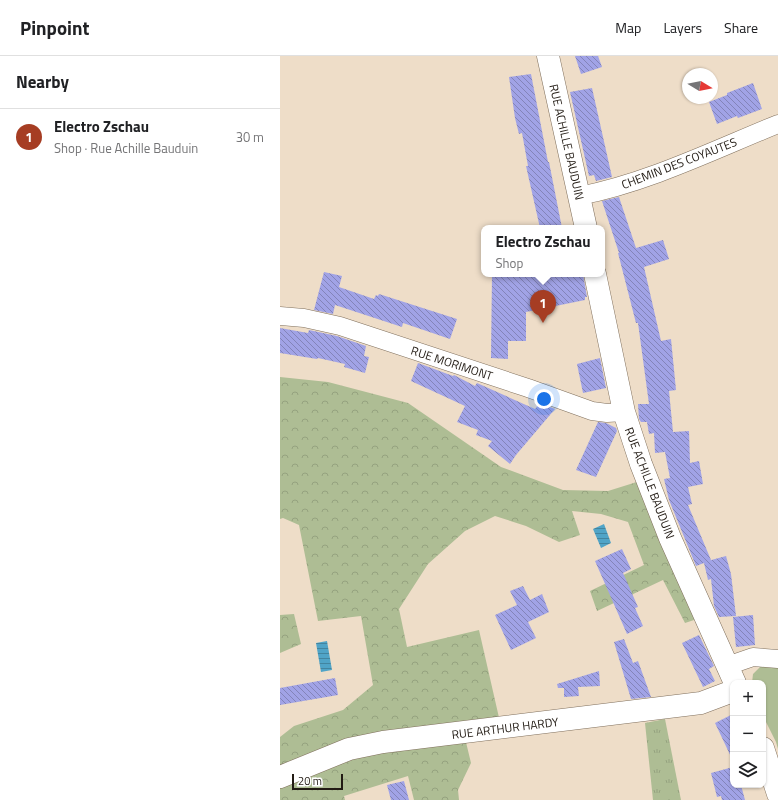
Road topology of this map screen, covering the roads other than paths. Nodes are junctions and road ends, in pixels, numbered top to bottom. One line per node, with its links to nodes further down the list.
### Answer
1 (548, 56): 3 (street, RUE ACHILLE BAUDUIN)
2 (778, 124): 3 (street, CHEMIN DES COYAUTES)
3 (579, 196): 4 (street, RUE ACHILLE BAUDUIN)
4 (585, 225)
5 (596, 277): 7 (street, RUE ACHILLE BAUDUIN)
6 (280, 316): 7 (street, RUE MORIMONT)
7 (624, 412): 9 (street, RUE ACHILLE BAUDUIN)
8 (778, 659): 9 (street)
9 (731, 674)
10 (730, 692): 12 (street, RUE ARTHUR HARDY)
11 (764, 752): 13 (street)
12 (280, 777)
13 (778, 794)

